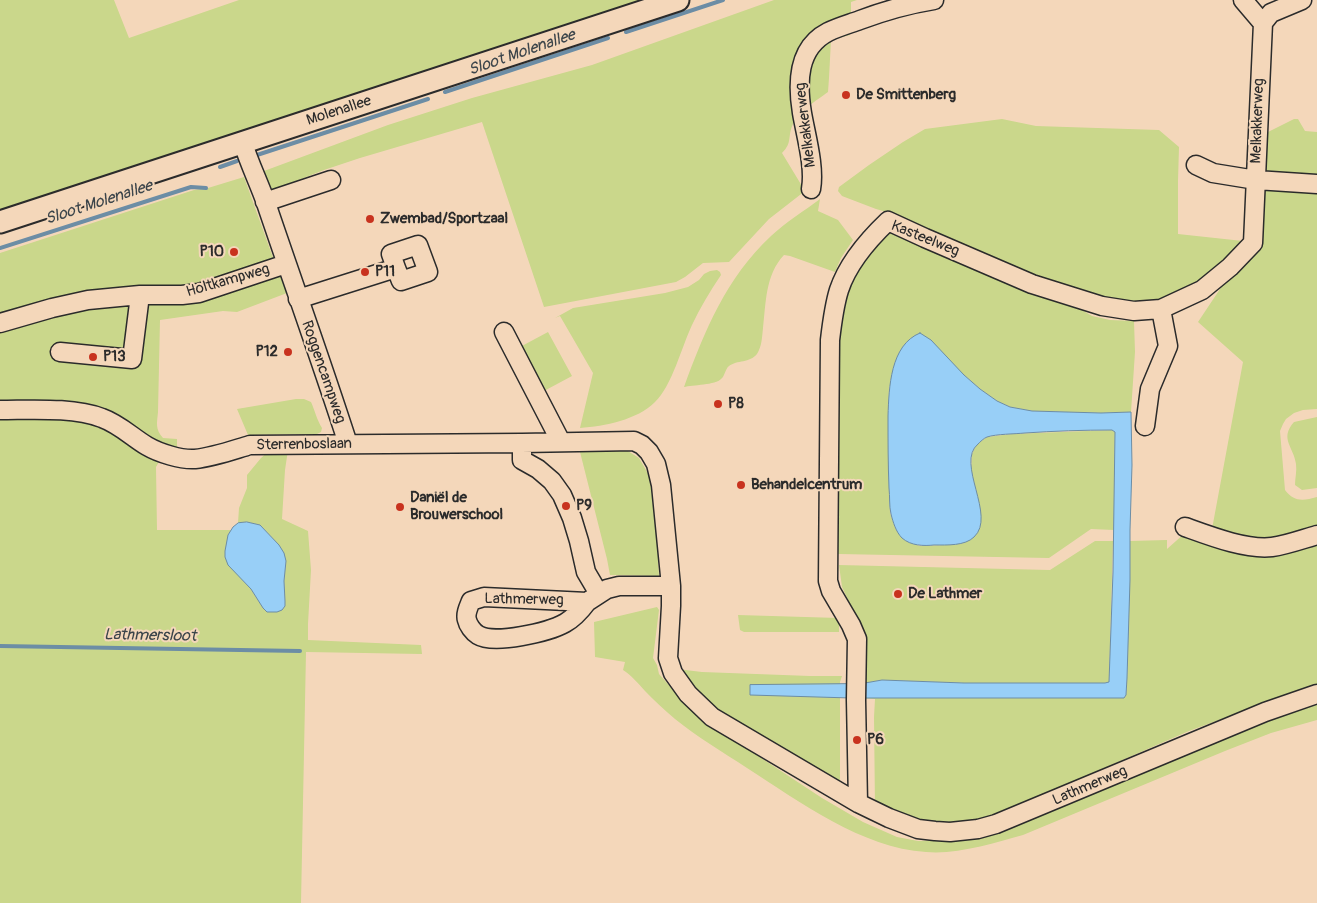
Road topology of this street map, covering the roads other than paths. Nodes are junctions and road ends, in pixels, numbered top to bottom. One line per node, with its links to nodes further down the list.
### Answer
1 (678, 0): 6 (main road, Molenallee)
2 (934, 0): 11 (street, Melkakkerweg)
3 (1243, 0): 5 (street)
4 (1302, 0): 5 (street)
5 (1263, 25): 9 (street, Melkakkerweg)
6 (243, 143): 12 (street, Roggencampweg); 13 (main road, Molenallee)
7 (1196, 165): 9 (street, Melkakkerweg)
8 (331, 180): 12 (street)
9 (1256, 180): 10 (street); 18 (street, Kasteelweg)
10 (1317, 184)
11 (811, 189)
12 (265, 202): 14 (street, Roggencampweg)
13 (0, 222)
14 (286, 264): 16 (street, Holtkampweg); 17 (street, Roggencampweg)
15 (396, 268): 17 (street)
16 (140, 295): 19 (street, Holtkampweg); 21 (street)
17 (298, 299): 27 (street, Roggencampweg)
18 (1161, 309): 23 (street); 33 (street, Kasteelweg)
19 (0, 323)
20 (504, 332): 25 (street)
21 (60, 352)
22 (0, 410): 27 (street, Sterrenboslaan)
23 (1145, 426)
24 (634, 441): 25 (street, Sterrenboslaan); 30 (street, Lathmerweg)
25 (561, 442): 26 (street, Sterrenboslaan)
26 (522, 443): 27 (street, Sterrenboslaan); 31 (street)
27 (348, 444)
28 (1186, 527): 29 (street)
29 (1317, 534)
30 (671, 586): 31 (street, Lathmerweg); 33 (street, Lathmerweg)
31 (593, 598): 31 (street, Lathmerweg)
32 (1317, 694): 33 (street, Lathmerweg)
33 (858, 803)

